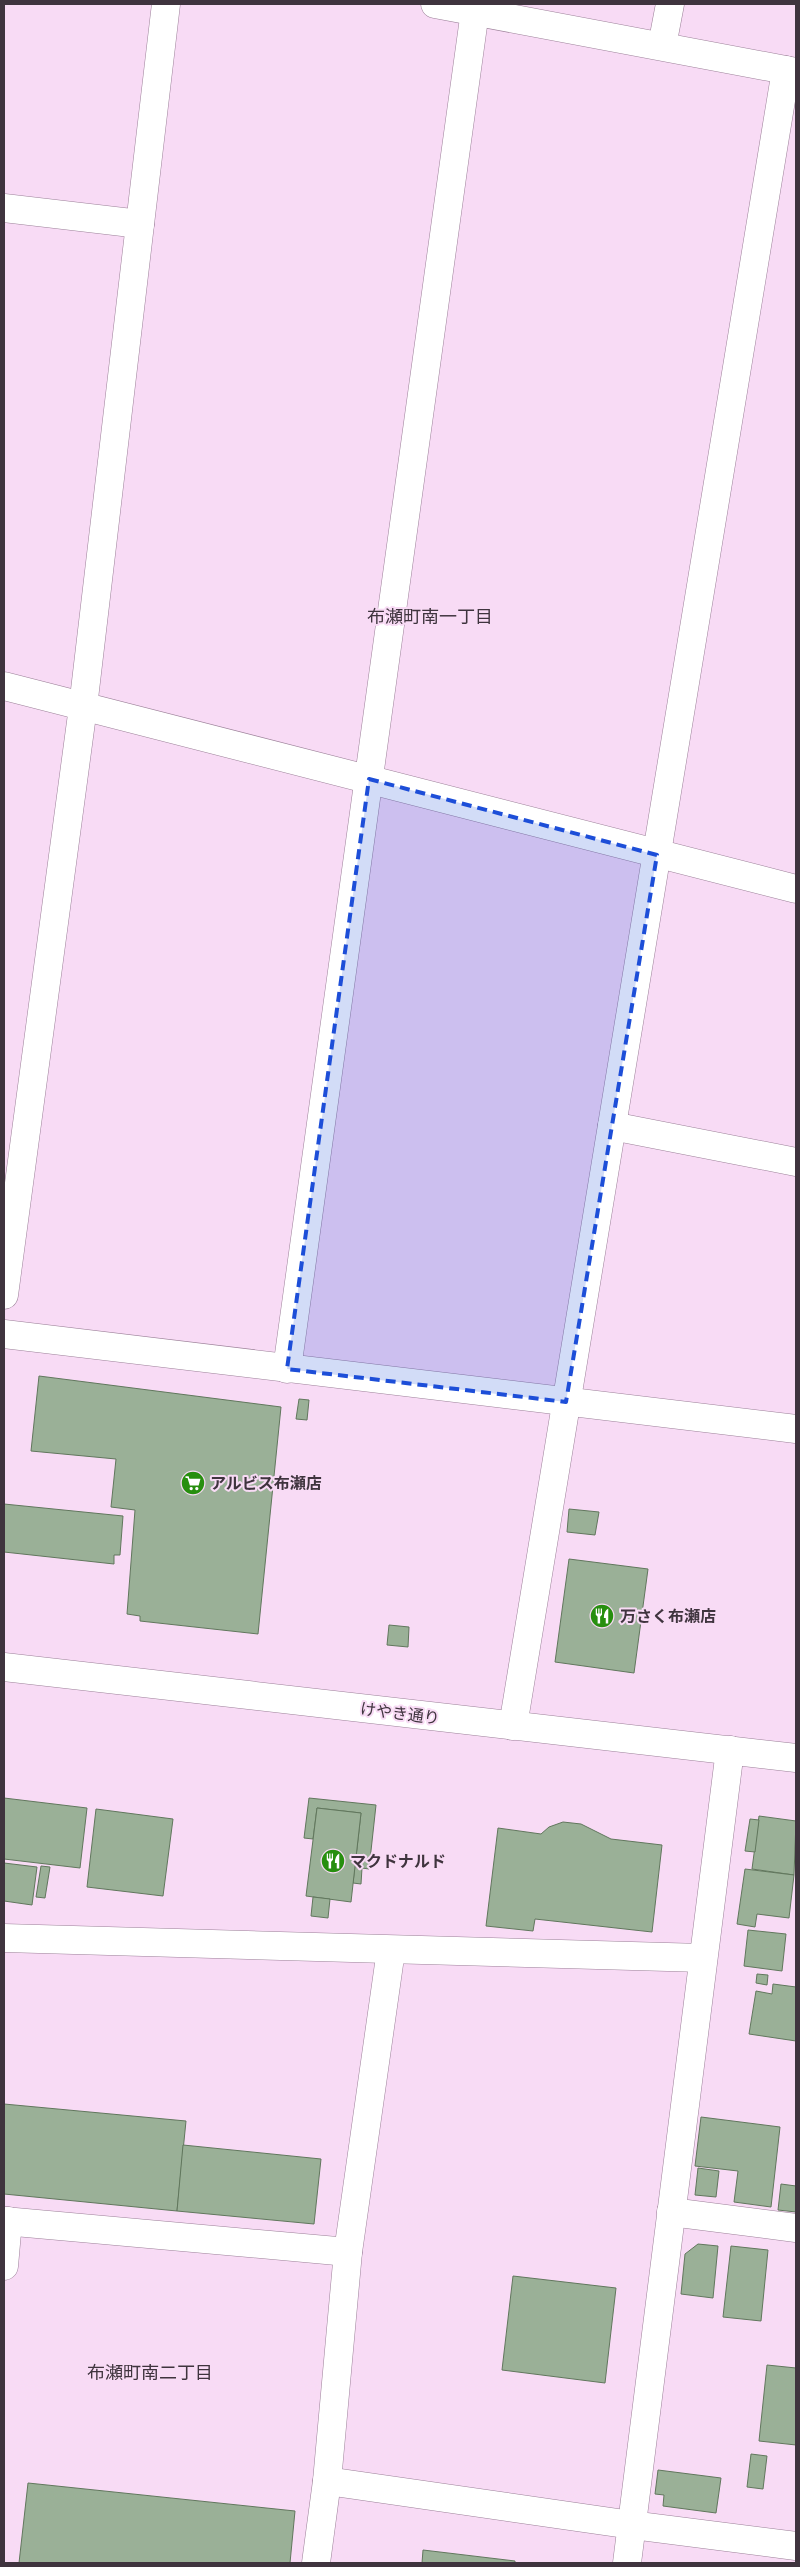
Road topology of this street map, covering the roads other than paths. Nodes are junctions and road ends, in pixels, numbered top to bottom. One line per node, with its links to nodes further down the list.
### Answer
1 (166, 4): 8 (street)
2 (435, 4): 4 (street)
3 (670, 4): 5 (street)
4 (475, 11): 5 (street); 11 (street)
5 (662, 46): 6 (street)
6 (791, 71): 12 (street)
7 (4, 208): 8 (street)
8 (140, 224): 10 (street)
9 (4, 686): 10 (street)
10 (83, 707): 11 (street); 16 (street)
11 (369, 778): 12 (street); 18 (street)
12 (657, 855): 13 (street); 14 (street)
13 (796, 889)
14 (612, 1126): 15 (street); 19 (street)
15 (796, 1162)
16 (4, 1295)
17 (4, 1334): 18 (street)
18 (287, 1369): 19 (street)
19 (566, 1402): 20 (street); 22 (street)
20 (796, 1429)
21 (4, 1667): 22 (street, けやき通り)
22 (513, 1726): 23 (street, けやき通り)
23 (730, 1750): 24 (street, けやき通り); 27 (street)
24 (796, 1758)
25 (4, 1938): 26 (street)
26 (391, 1950): 27 (street); 31 (street)
27 (703, 1958): 28 (street)
28 (671, 2212): 30 (street); 34 (street)
29 (6, 2221): 31 (street); 32 (street)
30 (796, 2228)
31 (348, 2252): 33 (street)
32 (4, 2266)
33 (327, 2480): 34 (street); 36 (street)
34 (632, 2525): 35 (street); 37 (street)
35 (796, 2546)
36 (316, 2563)
37 (627, 2563)

